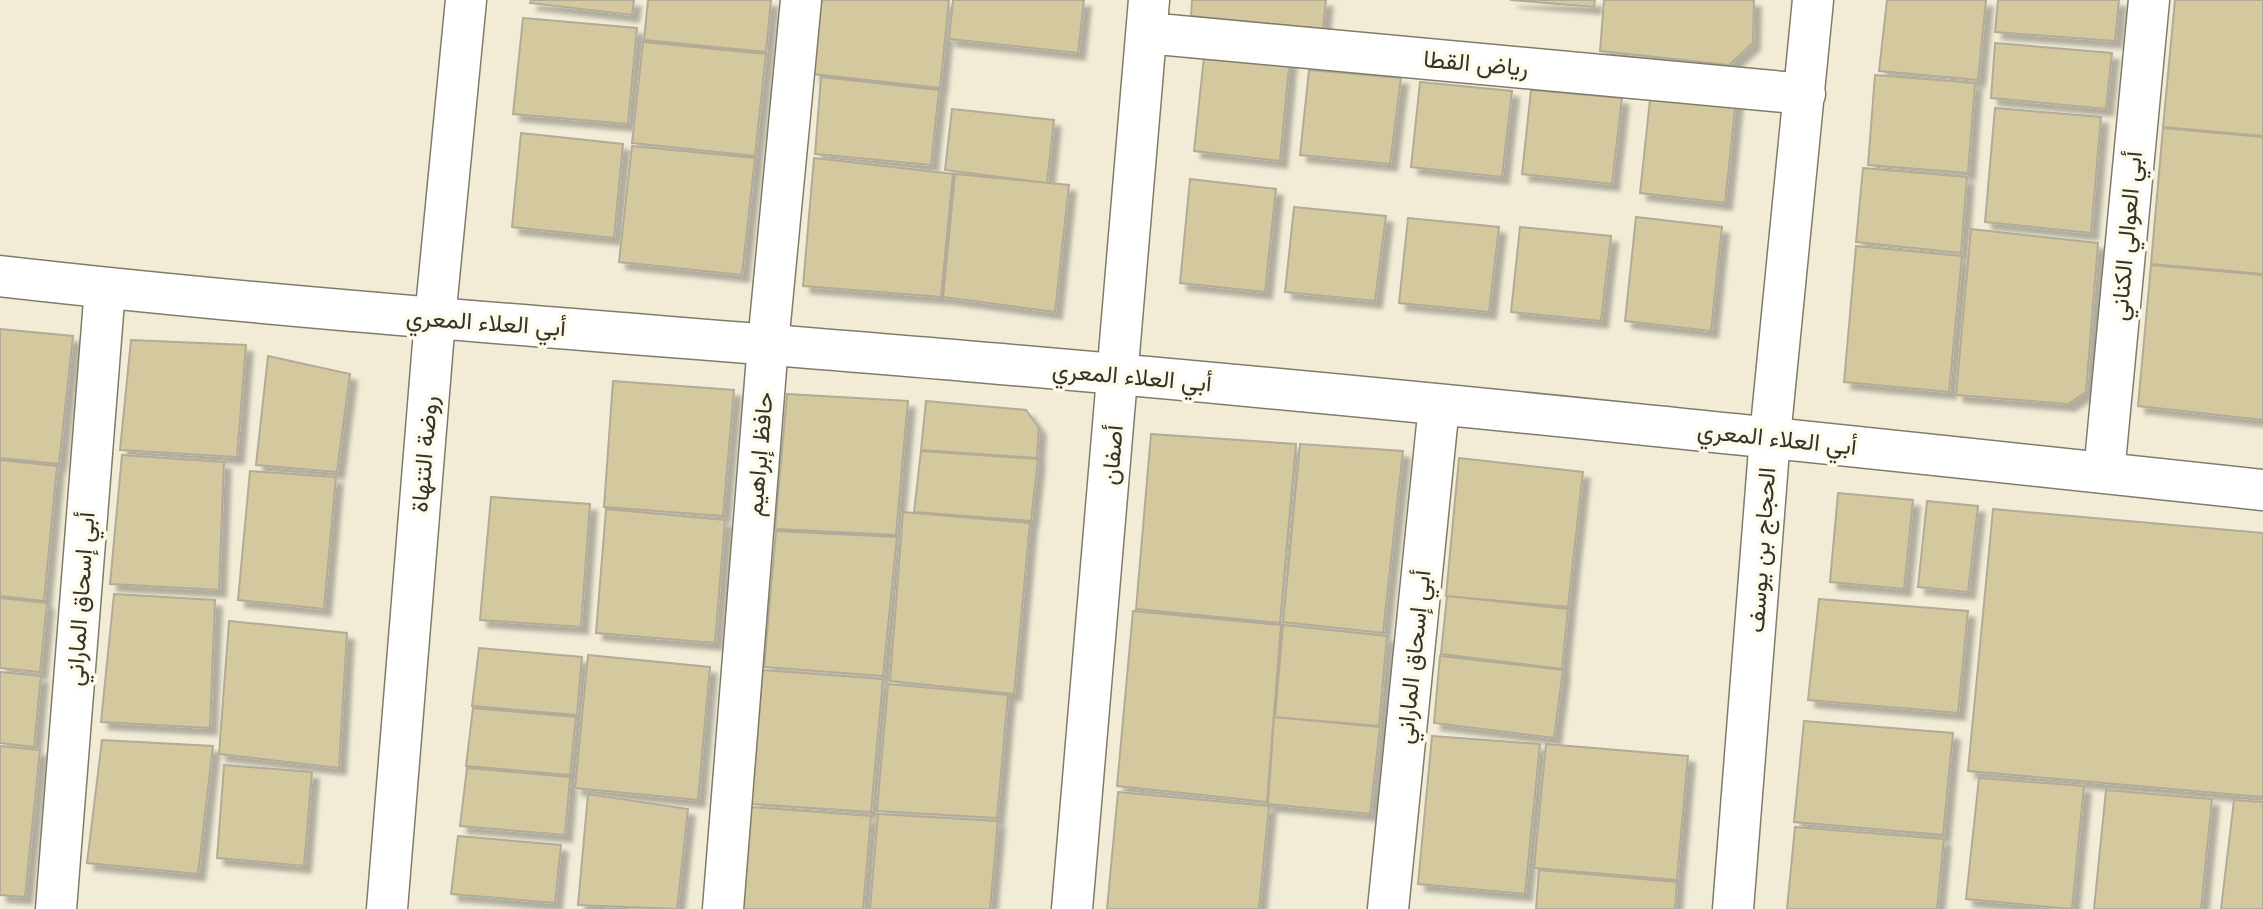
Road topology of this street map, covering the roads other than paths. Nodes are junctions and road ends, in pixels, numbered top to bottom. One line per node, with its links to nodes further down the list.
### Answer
1 (466, 0): 9 (street, روضة التنهاة)
2 (801, 0): 10 (street, حافظ إبراهيم)
3 (1813, 0): 6 (street, الحجاج بن يوسف)
4 (2149, 0): 14 (street, أبي العوالي الكناني)
5 (1148, 16): 6 (street, رياض القطا); 11 (street, أصفان)
6 (1805, 94): 13 (street, الحجاج بن يوسف)
7 (0, 276): 8 (street, أبي العلاء المعري)
8 (105, 288): 9 (street, أبي العلاء المعري); 16 (street, أبي إسحاق الماراني)
9 (435, 319): 10 (street, أبي العلاء المعري); 17 (street, روضة التنهاة)
10 (768, 344): 11 (street, أبي العلاء المعري); 18 (street, حافظ إبراهيم)
11 (1119, 374): 12 (street, أبي العلاء المعري); 19 (street, أصفان)
12 (1439, 405): 13 (street, أبي العلاء المعري); 20 (street, أبي إسحاق الماراني)
13 (1770, 437): 14 (street, أبي العلاء المعري); 21 (street, الحجاج بن يوسف)
14 (2104, 473): 15 (street, أبي العلاء المعري)
15 (2263, 490)
16 (56, 909)
17 (387, 909)
18 (723, 909)
19 (1072, 909)
20 (1388, 909)
21 (1733, 909)

